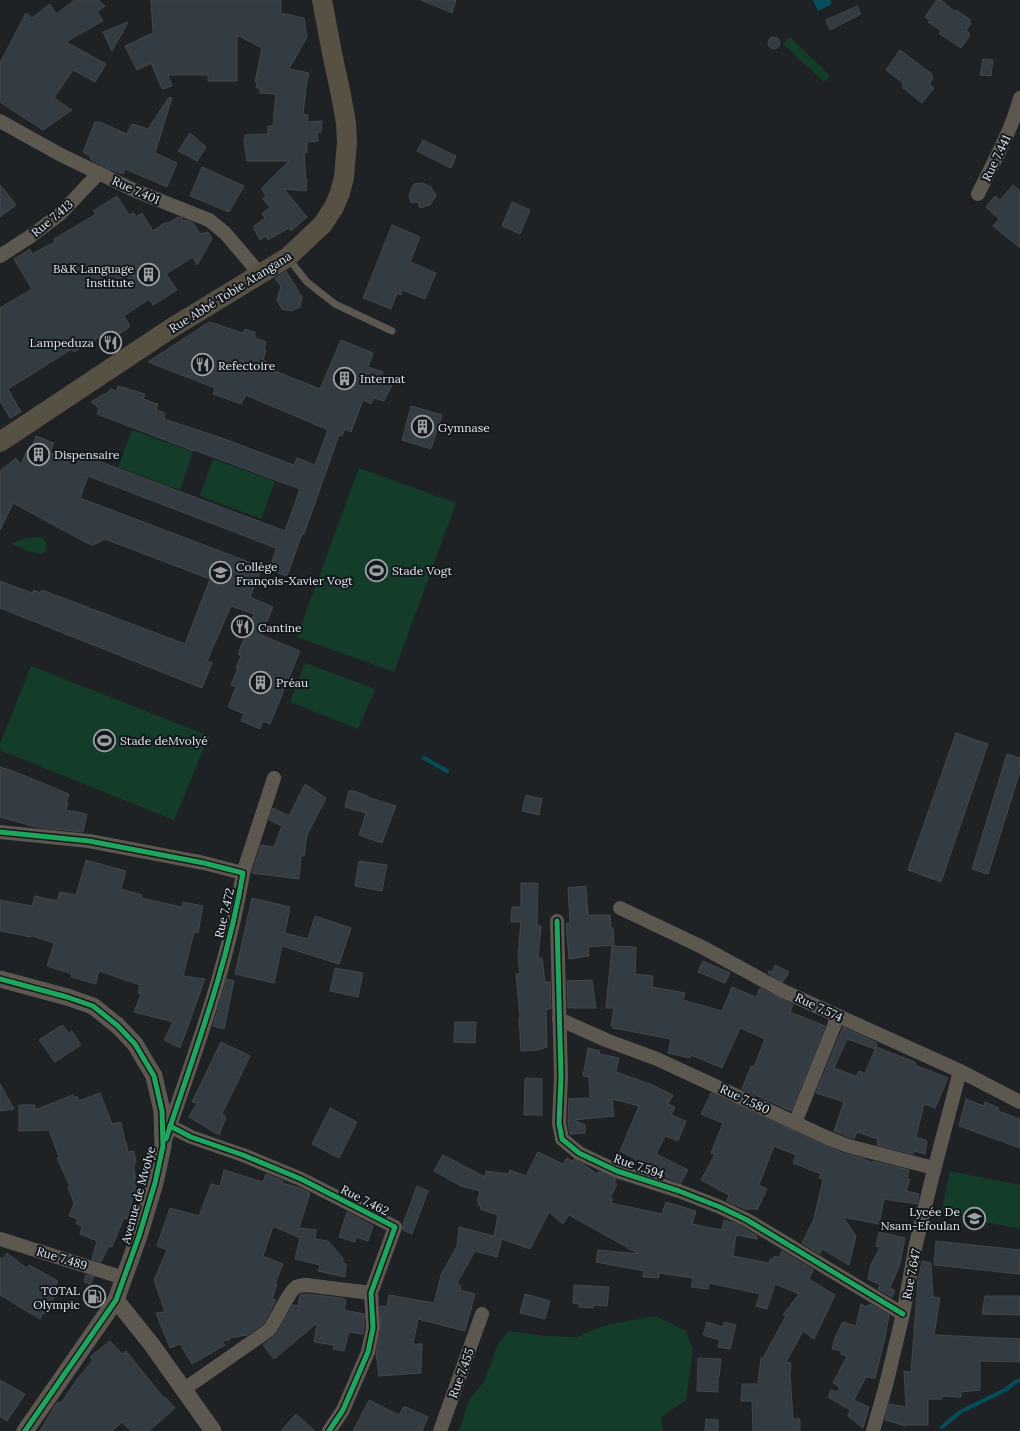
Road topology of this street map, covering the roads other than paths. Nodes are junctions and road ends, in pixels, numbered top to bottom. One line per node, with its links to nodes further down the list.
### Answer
1 (322, 0): 7 (main road, Rue Abbé Tobie Atangana)
2 (1020, 98): 5 (street, Rue 7.441)
3 (0, 121): 4 (street, Rue 7.401)
4 (99, 173): 6 (street, Rue 7.413); 8 (street, Rue 7.401)
5 (978, 194)
6 (0, 256)
7 (288, 258): 8 (main road, Rue Abbé Tobie Atangana); 9 (lane)
8 (260, 274): 10 (main road, Rue Abbé Tobie Atangana)
9 (392, 331)
10 (0, 442)
11 (274, 778): 13 (street)
12 (0, 832): 13 (street, Rue 7.472)
13 (243, 873): 22 (street, Rue 7.472)
14 (620, 908): 17 (street, Rue 7.574)
15 (557, 921): 18 (street, Rue 7.594)
16 (0, 980): 23 (street, Avenue de Mvolye)
17 (838, 1016): 19 (street, Rue 7.574); 21 (street)
18 (559, 1020): 21 (street, Rue 7.580); 30 (street, Rue 7.594)
19 (960, 1071): 20 (street, Rue 7.574); 24 (street, Rue 7.647)
20 (1020, 1102)
21 (795, 1123): 24 (street, Rue 7.580)
22 (170, 1126): 23 (street, Rue 7.472); 27 (street, Rue 7.462)
23 (163, 1146): 26 (street, Avenue de Mvolye)
24 (934, 1168): 30 (street, Rue 7.647)
25 (0, 1239): 26 (street, Rue 7.489)
26 (124, 1278): 28 (street, Avenue de Mvolye)
27 (372, 1293): 31 (street); 34 (street, Rue 7.462)
28 (116, 1300): 31 (street); 32 (street, Avenue de Mvolye)
29 (482, 1314): 35 (street, Rue 7.455)
30 (903, 1314): 36 (street, Rue 7.647)
31 (183, 1390): 33 (street)
32 (25, 1431)
33 (213, 1431)
34 (329, 1431)
35 (440, 1431)
36 (873, 1431)

